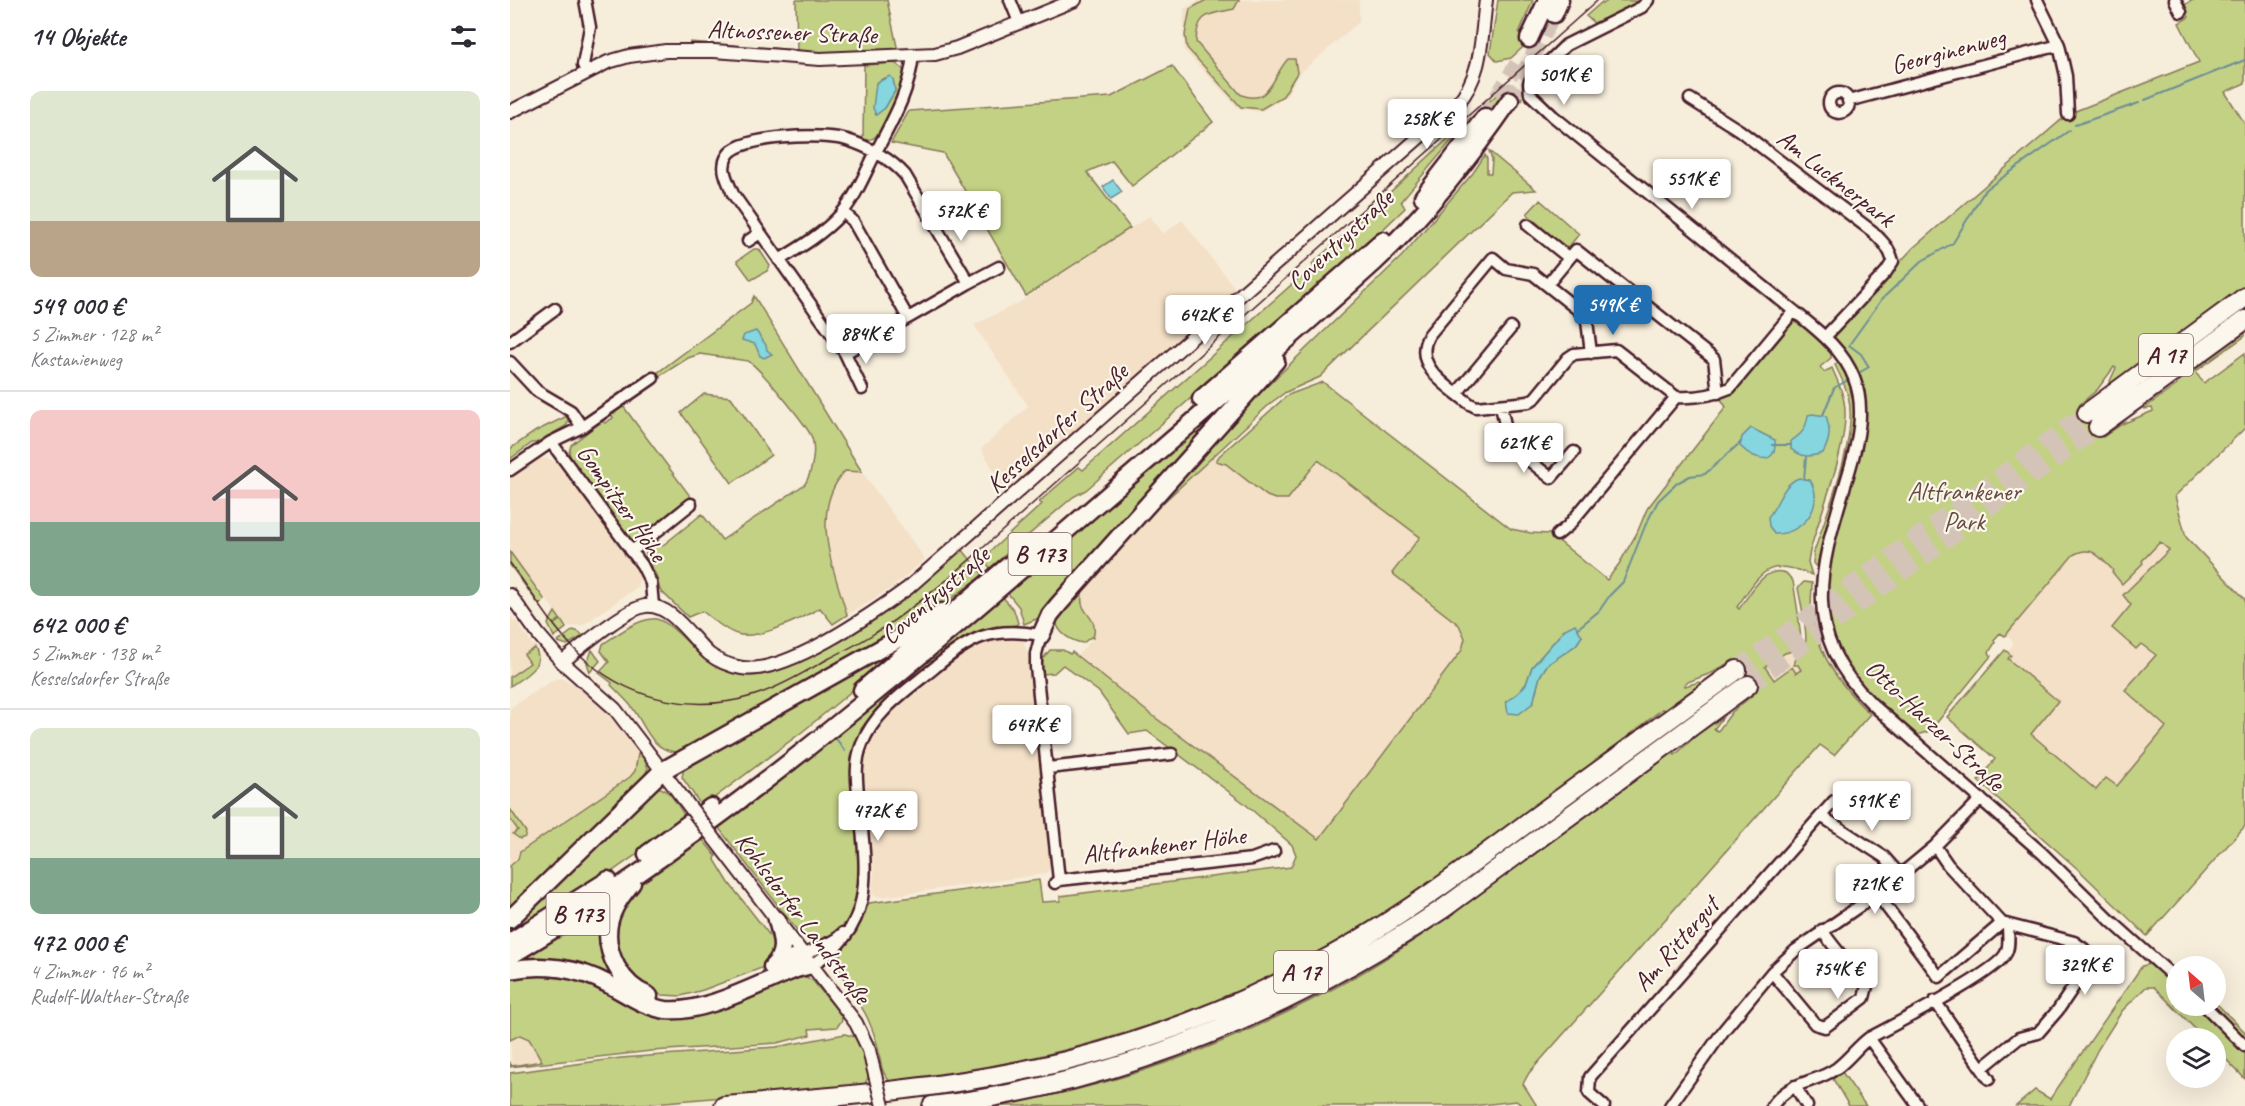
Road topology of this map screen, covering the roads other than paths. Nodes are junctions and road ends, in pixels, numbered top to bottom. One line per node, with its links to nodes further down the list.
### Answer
1 (585, 0): 14 (street)
2 (1010, 0): 10 (street)
3 (1076, 0): 10 (street, Altnossener Straße)
4 (1486, 0): 58 (street, Kesselsdorfer Straße)
5 (1648, 0): 33 (street, Otto-Harzer-Straße)
6 (2037, 0): 12 (street)
7 (2175, 0): 9 (street)
8 (1554, 5): 11 (highway)
9 (2181, 12)
10 (1018, 22): 13 (street, Altnossener Straße)
11 (1529, 39)
12 (2059, 45): 17 (street, Georginenweg); 19 (street)
13 (913, 56): 14 (street, Altnossener Straße); 21 (street)
14 (587, 72): 18 (street, Altnossener Straße)
15 (1690, 99): 38 (street, Am Lucknerpark)
16 (1510, 100): 35 (highway, B 173)
17 (1848, 101)
18 (510, 112)
19 (2068, 114)
20 (1485, 117): 56 (highway, Coventrystraße / B 173)
21 (875, 153): 22 (street); 24 (street); 29 (street)
22 (843, 212): 27 (street); 34 (street)
23 (1528, 225): 26 (street)
24 (760, 233): 25 (street); 27 (street)
25 (748, 241)
26 (1569, 258): 30 (street); 46 (street)
27 (779, 260): 40 (street)
28 (999, 267): 29 (street)
29 (969, 283): 34 (street)
30 (1547, 285): 41 (street); 45 (street)
31 (2245, 297): 36 (highway, A 17)
32 (555, 309): 39 (street)
33 (1794, 311): 38 (street, Otto-Harzer-Straße); 46 (street)
34 (908, 318): 40 (street)
35 (1310, 320): 59 (highway); 69 (highway, B 173)
36 (2245, 320)
37 (1511, 328): 45 (street)
38 (1825, 337): 64 (street, Otto-Harzer-Straße)
39 (510, 342)
40 (845, 353): 44 (street)
41 (1591, 353): 47 (street); 48 (street)
42 (510, 362): 49 (street)
43 (653, 378): 49 (street)
44 (862, 389)
45 (1457, 393): 48 (street)
46 (1718, 393): 47 (street)
47 (1676, 397): 54 (street)
48 (1501, 406): 51 (street)
49 (582, 427): 50 (street)
50 (551, 442): 52 (street, Gompitzer Höhe); 55 (street, Gompitzer Höhe)
51 (1574, 452)
52 (510, 470)
53 (691, 504): 55 (street)
54 (1557, 535)
55 (631, 552): 58 (street, Gompitzer Höhe)
56 (989, 582): 63 (highway); 76 (highway, Coventrystraße / B 173)
57 (510, 595): 60 (street)
58 (653, 606): 60 (street)
59 (1041, 635): 62 (street); 78 (street)
60 (562, 662): 63 (street)
61 (1172, 754): 62 (street)
62 (1047, 768): 68 (street, Altfrankener Höhe)
63 (662, 771): 72 (highway); 73 (street, Kohlsdorfer Landstraße, bridge)
64 (1981, 799): 67 (street); 81 (street, Otto-Harzer-Straße)
65 (1834, 801): 66 (street, Am Rittergut)
66 (1821, 816): 70 (street); 93 (street, Am Rittergut)
67 (1935, 846): 70 (street); 74 (street)
68 (1274, 851)
69 (644, 870): 77 (highway, B 173); 79 (highway)
70 (1900, 874): 71 (street)
71 (1877, 894): 74 (street); 75 (street)
72 (510, 919)
73 (777, 920): 78 (street, Kohlsdorfer Landstraße); 79 (highway)
74 (2005, 924): 83 (street); 87 (street)
75 (1822, 930): 82 (street); 82 (street)
76 (510, 942)
77 (510, 956)
78 (807, 960): 79 (highway); 80 (highway); 91 (street, Kohlsdorfer Landstraße, bridge)
79 (771, 968)
80 (510, 970)
81 (2166, 970)
82 (1772, 972): 94 (street)
83 (1935, 1001): 85 (street); 87 (street)
84 (2215, 1016): 86 (street)
85 (1869, 1038): 89 (street); 97 (street)
86 (2245, 1046)
87 (1982, 1068): 88 (street)
88 (1989, 1079)
89 (1795, 1086): 95 (street); 96 (street)
90 (724, 1106): 92 (highway, A 17)
91 (883, 1106)
92 (932, 1106)
93 (1604, 1106)
94 (1670, 1106)
95 (1772, 1106)
96 (1807, 1106)
97 (1917, 1106)

